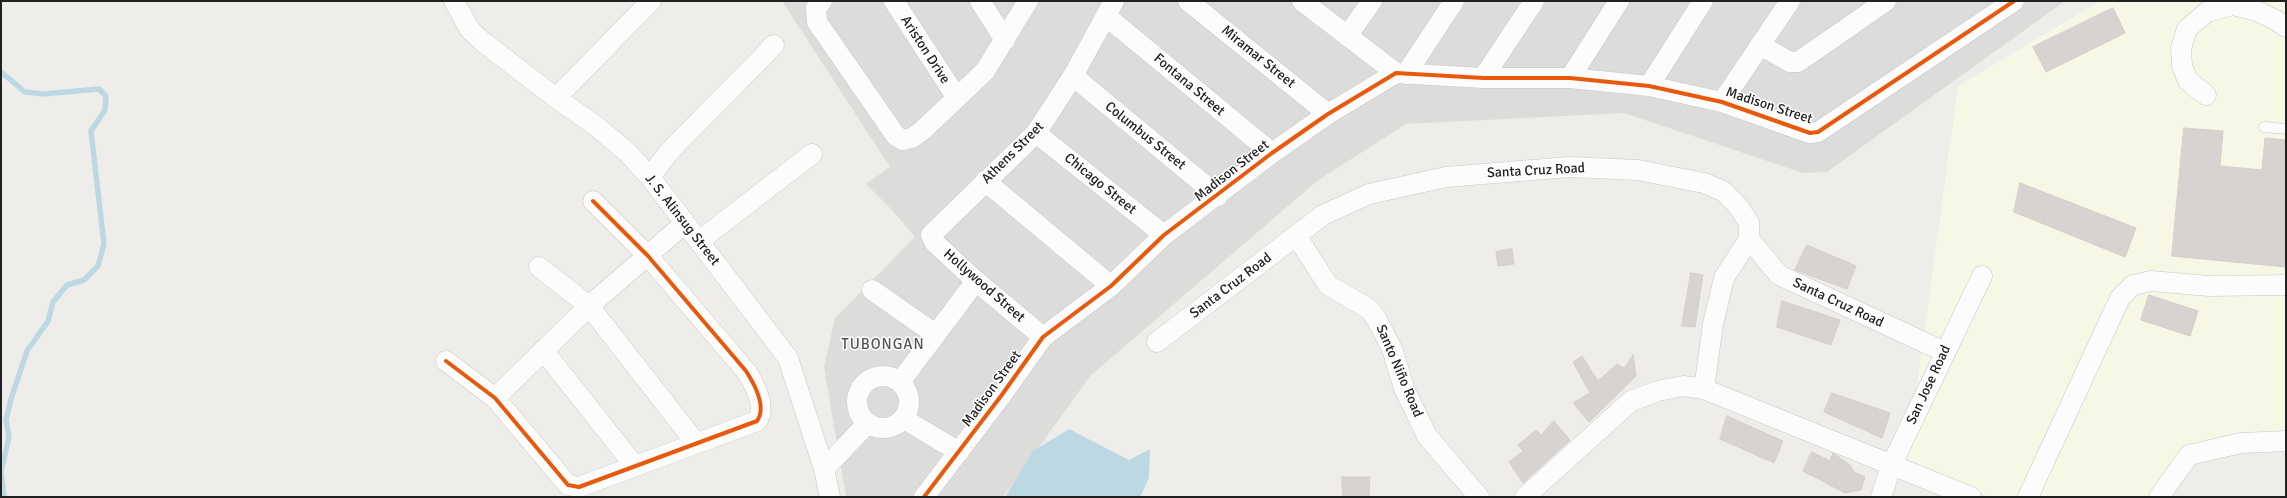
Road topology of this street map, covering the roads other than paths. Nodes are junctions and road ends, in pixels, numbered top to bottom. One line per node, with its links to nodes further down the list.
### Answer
1 (454, 1): 29 (street, J. S. Alinsug Street)
2 (651, 1): 29 (street)
3 (822, 1): 30 (street)
4 (894, 1): 30 (street, Ariston Drive)
5 (980, 1): 20 (street)
6 (1028, 1): 20 (street)
7 (1188, 1): 32 (street, Miramar Street)
8 (1302, 1): 19 (street)
9 (1372, 1): 19 (street)
10 (1454, 1): 23 (street)
11 (1534, 1): 25 (street)
12 (1619, 1): 26 (street)
13 (1703, 1): 27 (street)
14 (1790, 1): 22 (street)
15 (1886, 1): 22 (street)
16 (2014, 1): 31 (street, Madison Street)
17 (1110, 9): 24 (street, Athens Street); 36 (street, Fontana Street)
18 (2286, 27): 28 (street)
19 (1347, 36): 23 (street)
20 (1005, 40): 30 (street)
21 (774, 45): 38 (street)
22 (1760, 45): 31 (street)
23 (1401, 74): 25 (street, Madison Street); 32 (street, Madison Street)
24 (1073, 76): 35 (street, Athens Street); 40 (street, Columbus Street)
25 (1483, 78): 26 (street, Madison Street)
26 (1570, 78): 27 (street, Madison Street)
27 (1649, 86): 31 (street, Madison Street)
28 (2206, 95)
29 (556, 98): 38 (street, J. S. Alinsug Street)
30 (957, 98)
31 (1722, 102)
32 (1328, 114): 36 (street, Madison Street)
33 (2264, 127): 34 (lane)
34 (2286, 129)
35 (1036, 133): 39 (street, Athens Street); 44 (street, Chicago Street)
36 (1272, 153): 40 (street, Madison Street)
37 (812, 154): 47 (street)
38 (650, 177): 42 (street, J. S. Alinsug Street)
39 (985, 181): 43 (street, Athens Street); 53 (street)
40 (1218, 196): 44 (street, Madison Street)
41 (594, 201): 48 (street)
42 (684, 224): 47 (street, J. S. Alinsug Street); 48 (street)
43 (933, 231): 51 (street, Hollywood Street)
44 (1164, 236): 53 (street, Madison Street)
45 (1297, 237): 46 (street, Santa Cruz Road); 58 (street, Santa Cruz Road); 76 (street, Santo Niño Road)
46 (1749, 239): 60 (street, Santa Cruz Road); 63 (street)
47 (699, 241): 72 (street, J. S. Alinsug Street)
48 (648, 256): 55 (street); 68 (street)
49 (539, 267): 55 (street)
50 (1982, 276): 60 (street, San Jose Road)
51 (976, 281): 56 (street); 57 (street, Hollywood Street)
52 (2286, 285): 80 (street)
53 (1111, 286): 57 (street, Madison Street)
54 (872, 290): 56 (street)
55 (589, 306): 59 (street); 68 (street)
56 (935, 334): 62 (street)
57 (1043, 336): 69 (street, Madison Street)
58 (1156, 342)
59 (542, 350): 64 (street); 71 (street)
60 (1944, 352): 70 (street, San Jose Road)
61 (446, 361): 64 (street)
62 (900, 382): 65 (street); 66 (street)
63 (1704, 389): 70 (street); 77 (street)
64 (495, 398): 71 (street)
65 (904, 419): 66 (street); 69 (street)
66 (867, 424): 72 (street)
67 (2286, 441): 73 (street)
68 (696, 443): 71 (street)
69 (959, 452): 75 (street, Madison Street)
70 (1892, 464): 78 (street, San Jose Road); 79 (street)
71 (634, 465)
72 (824, 469): 74 (street, J. S. Alinsug Street)
73 (2165, 495)
74 (830, 497)
75 (924, 497)
76 (1479, 497)
77 (1525, 497)
78 (1881, 497)
79 (1971, 497)
80 (2028, 497)

